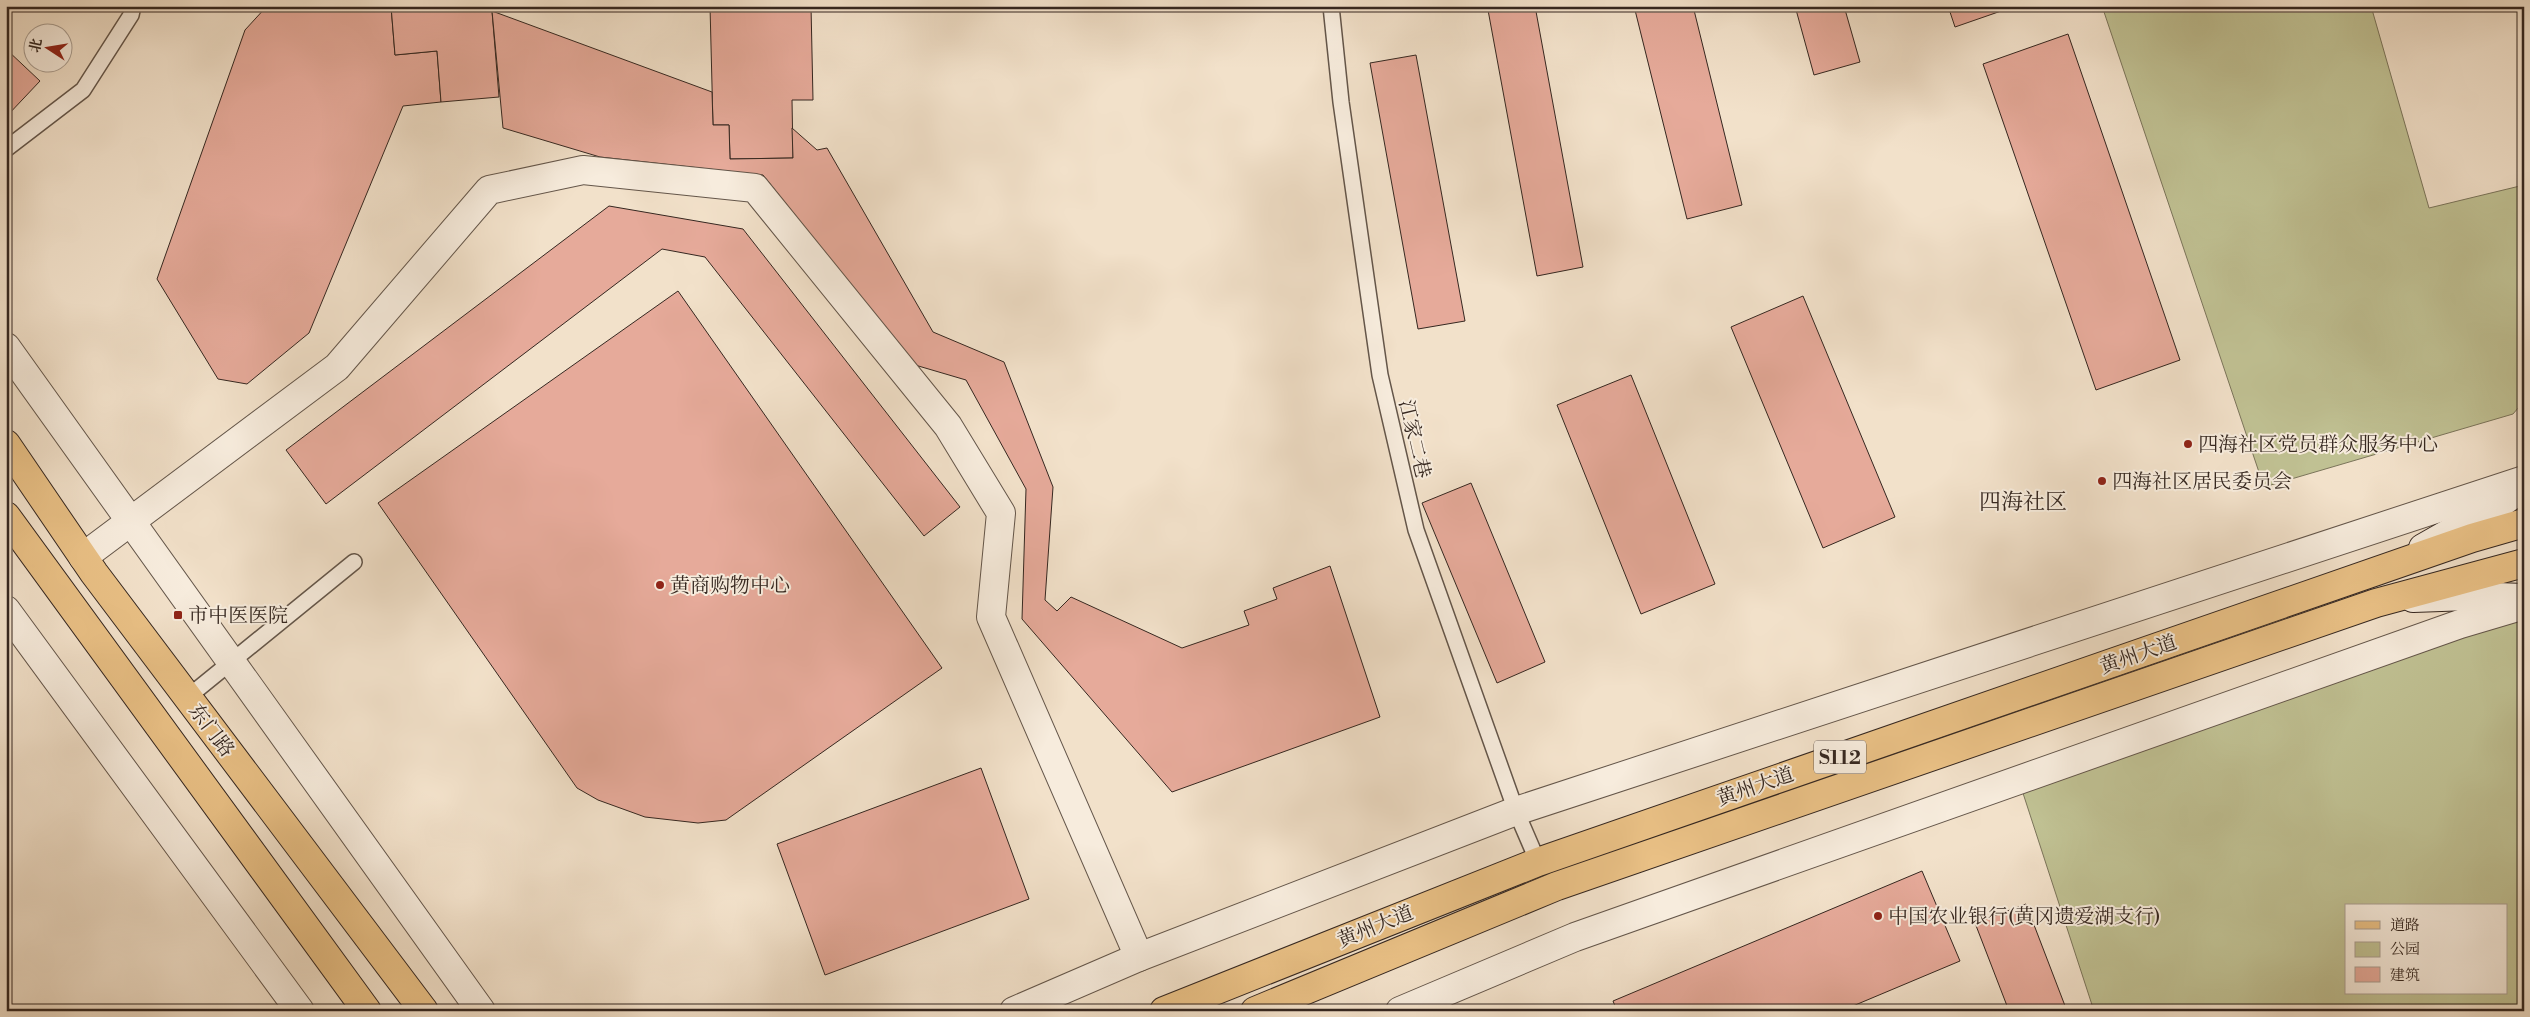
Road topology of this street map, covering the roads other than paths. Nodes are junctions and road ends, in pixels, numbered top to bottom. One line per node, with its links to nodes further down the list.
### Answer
1 (133, 6): 3 (lane)
2 (1331, 6): 21 (lane, 江家二巷)
3 (6, 149)
4 (6, 347): 9 (street)
5 (6, 444): 11 (main road, 东门路)
6 (2524, 480): 21 (street)
7 (2524, 486): 14 (street)
8 (6, 516): 25 (main road, 东门路)
9 (131, 522): 11 (street); 19 (street); 23 (street)
10 (2524, 523): 14 (main road, 黄州大道 / S112)
11 (83, 557): 20 (main road, 东门路)
12 (354, 562): 19 (lane)
13 (2524, 562): 16 (main road, 黄州大道 / S112)
14 (2391, 566): 22 (main road, 黄州大道 / S112)
15 (2524, 598): 16 (street)
16 (2392, 599): 32 (main road, 黄州大道 / S112)
17 (2524, 605): 33 (street)
18 (6, 610): 26 (street)
19 (231, 662): 20 (lane); 29 (street)
20 (188, 697): 24 (main road, 东门路)
21 (1516, 811): 22 (lane, 江家二巷); 23 (street)
22 (1538, 862): 31 (main road, 黄州大道 / S112)
23 (1139, 957): 30 (street)
24 (403, 982): 27 (main road, 东门路); 28 (main road)
25 (364, 1009)
26 (300, 1011)
27 (424, 1011)
28 (442, 1011)
29 (481, 1011)
30 (1014, 1011)
31 (1164, 1011)
32 (1254, 1011)
33 (1400, 1011)

